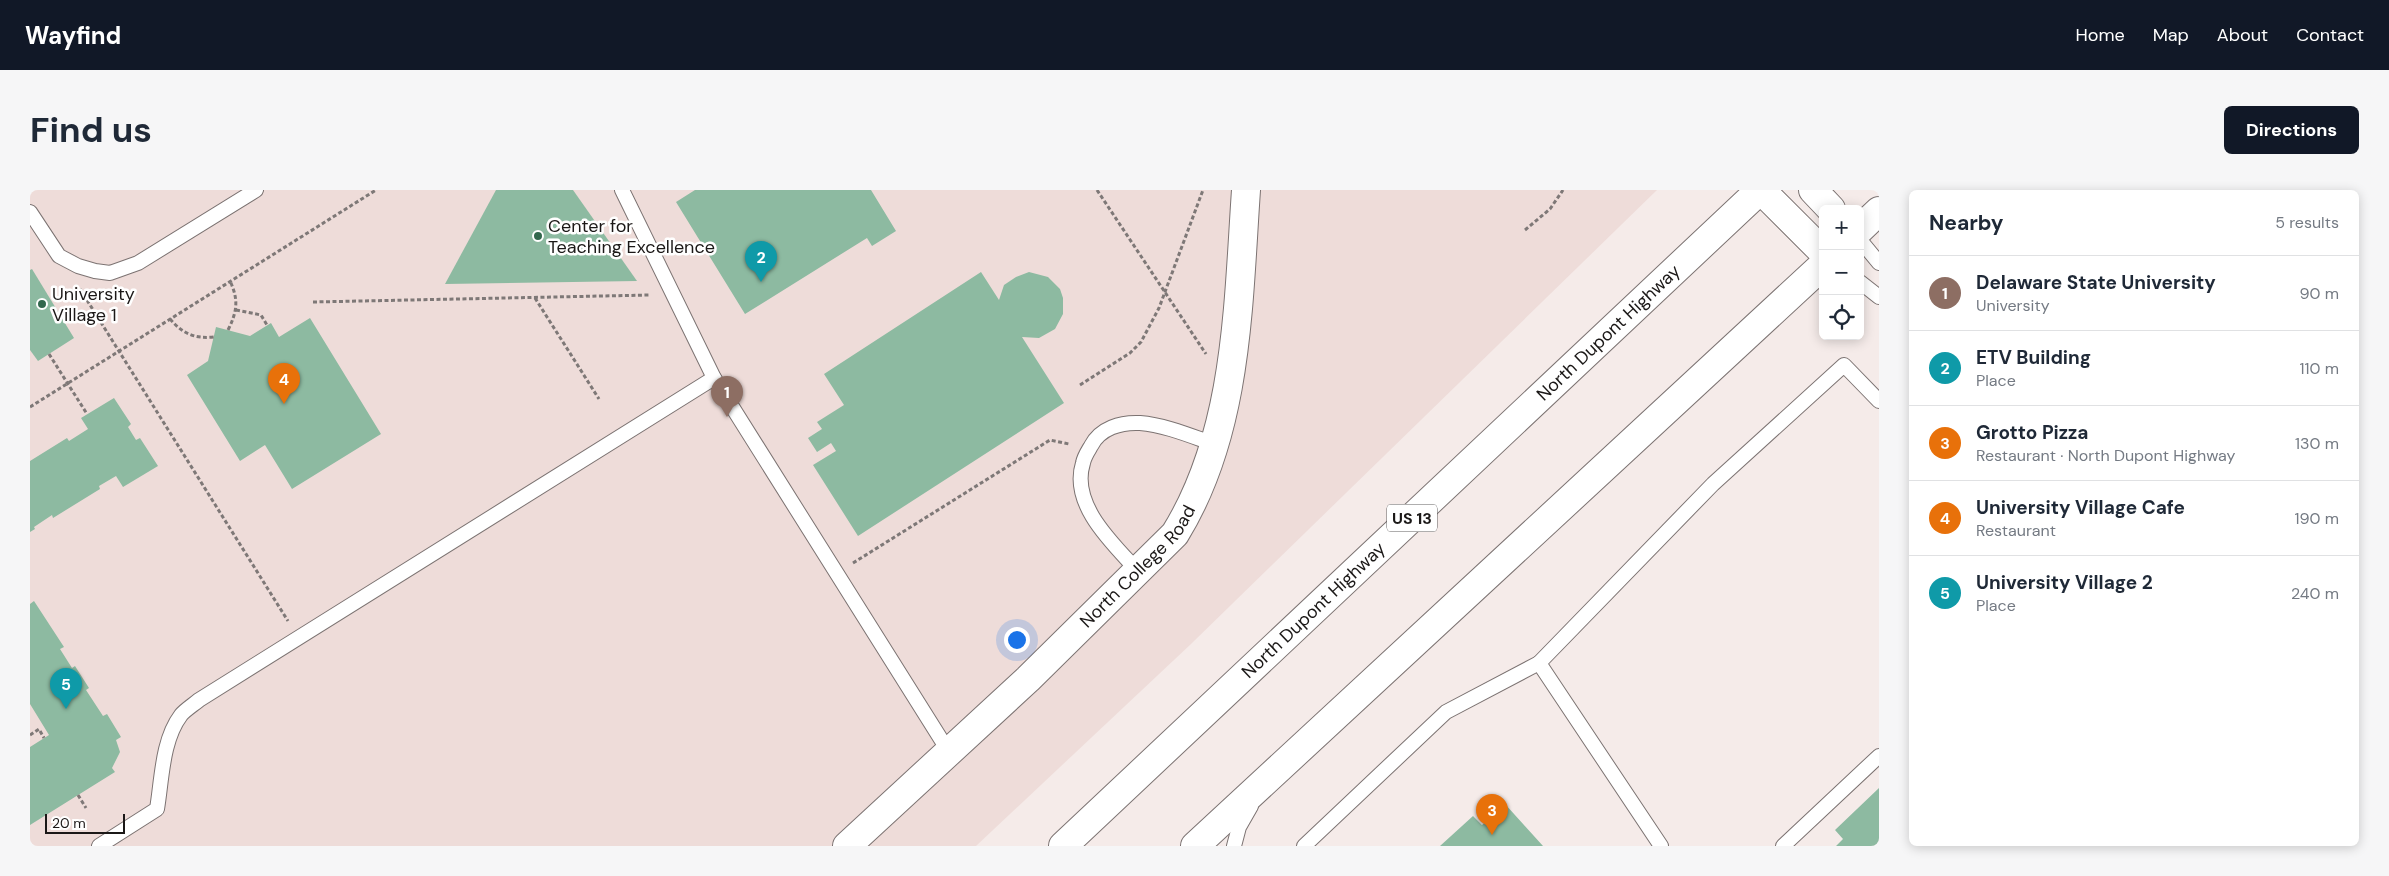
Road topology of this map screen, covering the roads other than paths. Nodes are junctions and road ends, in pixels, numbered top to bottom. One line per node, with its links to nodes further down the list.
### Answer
1 (256, 190): 8 (lane)
2 (622, 190): 16 (lane)
3 (1246, 190): 18 (main road, North College Road)
4 (1761, 190): 11 (main road); 26 (main road, North Dupont Highway / US 13)
5 (1813, 190): 6 (main road)
6 (1827, 205)
7 (1879, 211): 9 (main road)
8 (30, 212)
9 (1864, 225)
10 (1864, 245): 12 (lane)
11 (1821, 250)
12 (1879, 264)
13 (1819, 269): 23 (main road)
14 (1864, 285): 15 (lane)
15 (1879, 297)
16 (714, 378): 21 (lane); 24 (lane)
17 (1879, 401): 20 (lane)
18 (1214, 444): 19 (main road, North College Road); 19 (lane)
19 (1137, 570): 21 (main road, North College Road)
20 (1539, 663): 29 (lane); 30 (lane)
21 (949, 752): 25 (main road, North College Road)
22 (1879, 756): 31 (lane)
23 (1266, 780): 27 (main road); 28 (lane)
24 (99, 846)
25 (847, 846)
26 (1063, 846)
27 (1195, 846)
28 (1234, 846)
29 (1304, 846)
30 (1661, 846)
31 (1783, 846)

